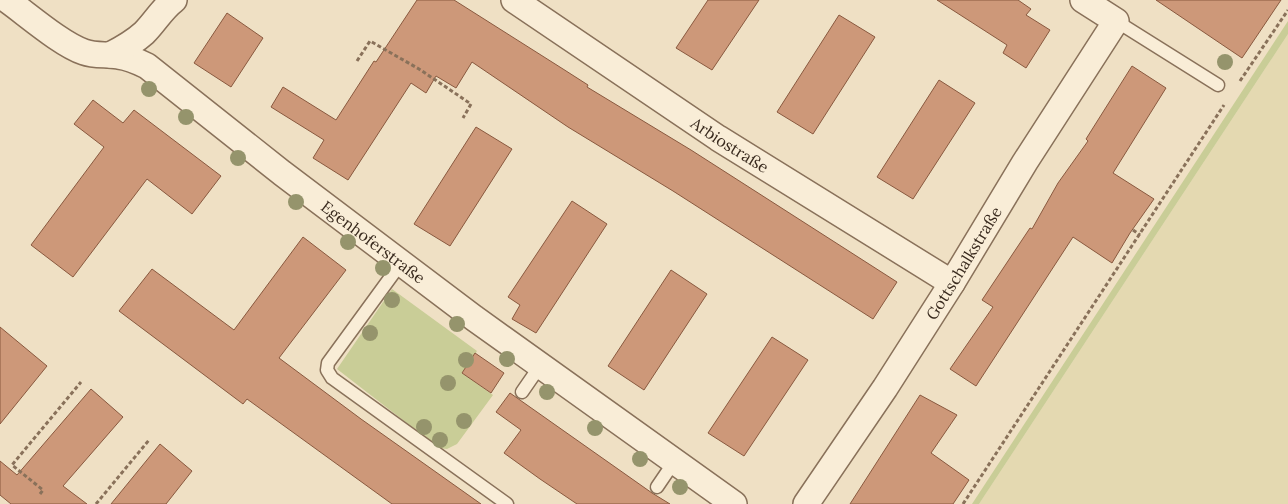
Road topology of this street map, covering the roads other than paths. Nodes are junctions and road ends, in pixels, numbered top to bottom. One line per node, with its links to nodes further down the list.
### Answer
1 (7, 0): 6 (street, Egenhoferstraße)
2 (174, 0): 6 (street)
3 (515, 0): 9 (street, Arbiostraße)
4 (1082, 0): 5 (street)
5 (1116, 21): 7 (lane); 9 (street, Gottschalkstraße)
6 (110, 55): 8 (street, Egenhoferstraße)
7 (1218, 85)
8 (401, 264): 10 (street, Egenhoferstraße); 14 (lane)
9 (952, 283): 16 (street, Gottschalkstraße)
10 (540, 366): 11 (lane); 12 (street, Egenhoferstraße)
11 (522, 392)
12 (674, 462): 13 (lane); 15 (street, Egenhoferstraße)
13 (657, 487)
14 (507, 504)
15 (734, 504)
16 (806, 504)

